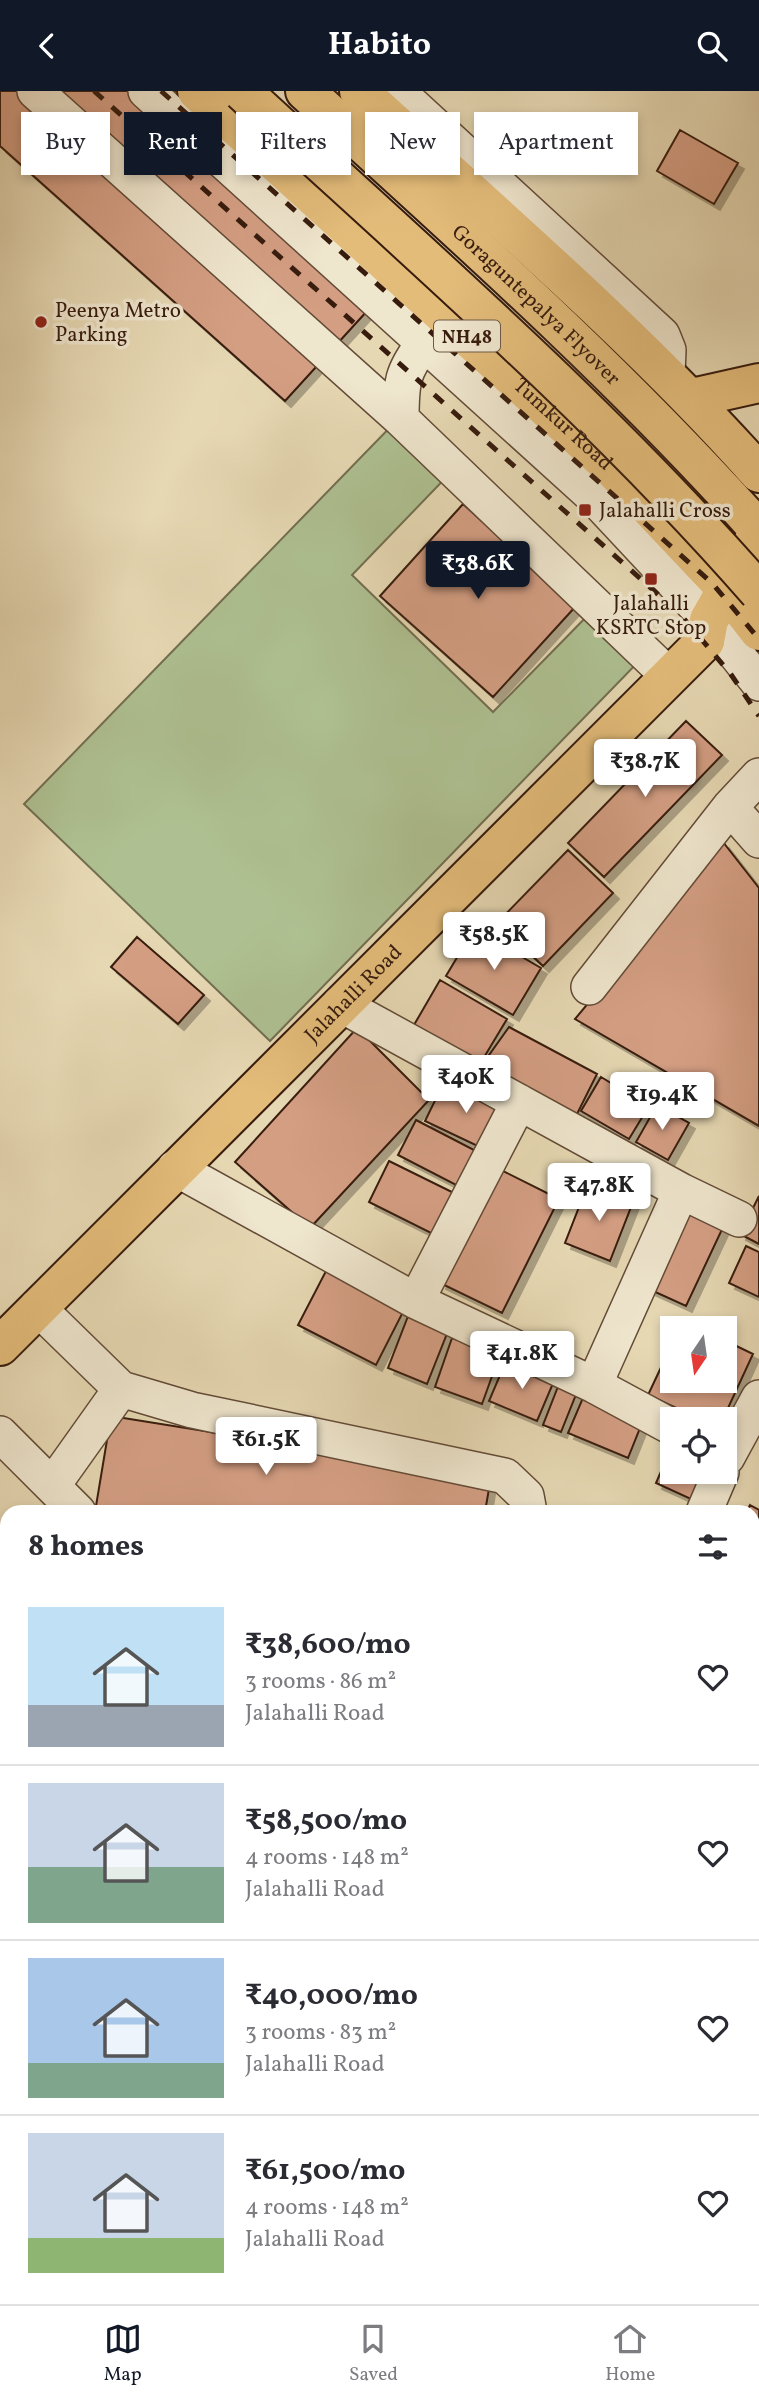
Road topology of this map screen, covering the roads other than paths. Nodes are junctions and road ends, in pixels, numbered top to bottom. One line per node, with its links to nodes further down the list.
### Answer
1 (35, 91): 11 (street)
2 (146, 91): 8 (street)
3 (197, 91): 14 (main road, Tumkur Road / NH48)
4 (242, 91): 14 (main road, Goraguntepalya Flyover, bridge)
5 (305, 91): 13 (main road, Goraguntepalya Flyover)
6 (359, 91): 10 (main road)
7 (397, 91): 10 (street)
8 (424, 343): 11 (street); 14 (street)
9 (759, 383): 10 (main road)
10 (680, 386): 12 (main road)
11 (401, 419): 15 (street)
12 (759, 473)
13 (759, 531): 14 (main road, Jalahalli Road)
14 (736, 614): 15 (main road, Jalahalli Road); 16 (street)
15 (669, 676): 21 (main road, Jalahalli Road)
16 (759, 683)
17 (759, 776): 18 (street)
18 (730, 807): 19 (street); 20 (street)
19 (759, 840)
20 (589, 988)
21 (340, 1004): 22 (street); 23 (main road, Jalahalli Road)
22 (519, 1102): 24 (street); 26 (street)
23 (176, 1168): 26 (street); 27 (main road, Jalahalli Road)
24 (681, 1191): 25 (street); 29 (street)
25 (739, 1219)
26 (416, 1301): 29 (street)
27 (37, 1307): 28 (main road, Jalahalli Road); 30 (street)
28 (0, 1346)
29 (594, 1385): 32 (street)
30 (121, 1389): 36 (street); 38 (street)
31 (759, 1398): 34 (street)
32 (660, 1421)
33 (0, 1434): 36 (street)
34 (737, 1438)
35 (715, 1484): 39 (street)
36 (52, 1486): 37 (street)
37 (71, 1505)
38 (527, 1505)
39 (707, 1505)

